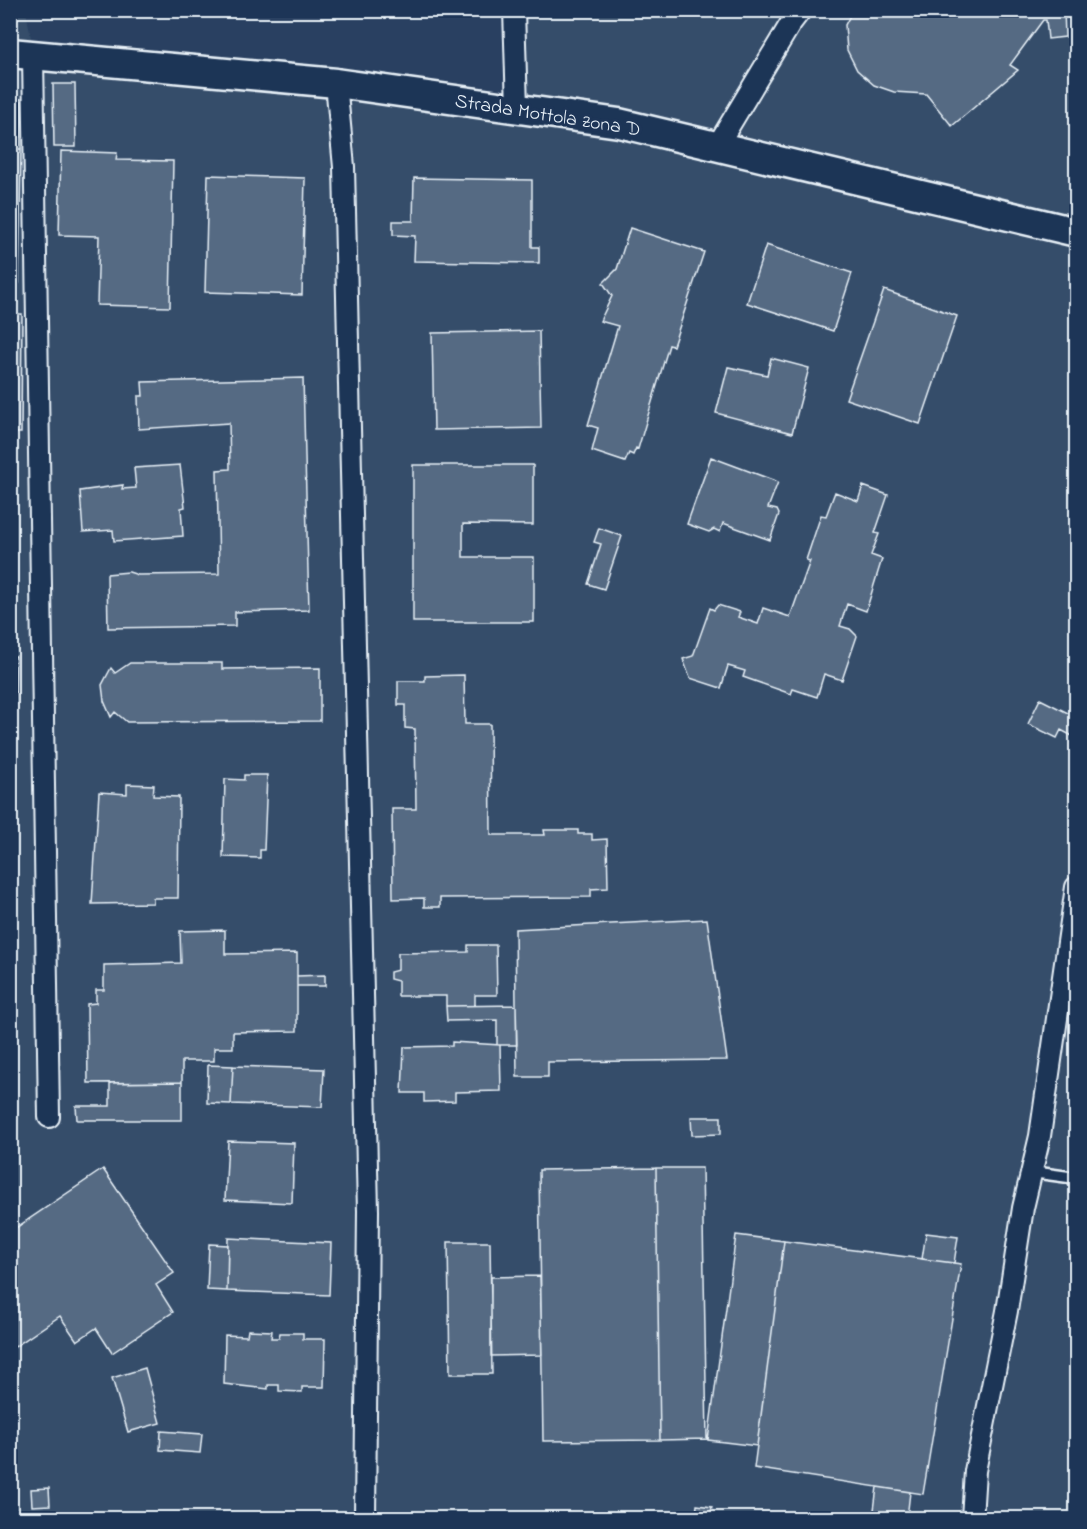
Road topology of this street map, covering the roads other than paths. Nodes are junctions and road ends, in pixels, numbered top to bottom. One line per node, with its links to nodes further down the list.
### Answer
1 (514, 10): 5 (street)
2 (801, 10): 6 (street)
3 (22, 54): 4 (main road, Strada Mottola zona D); 9 (street)
4 (336, 83): 5 (main road, Strada Mottola zona D); 12 (street)
5 (517, 108): 6 (main road, Strada Mottola zona D)
6 (717, 146): 7 (main road, Strada Mottola zona D)
7 (1077, 232)
8 (1077, 887): 10 (street)
9 (49, 1117)
10 (1032, 1172): 11 (lane); 13 (street)
11 (1077, 1178)
12 (365, 1518)
13 (972, 1518)

